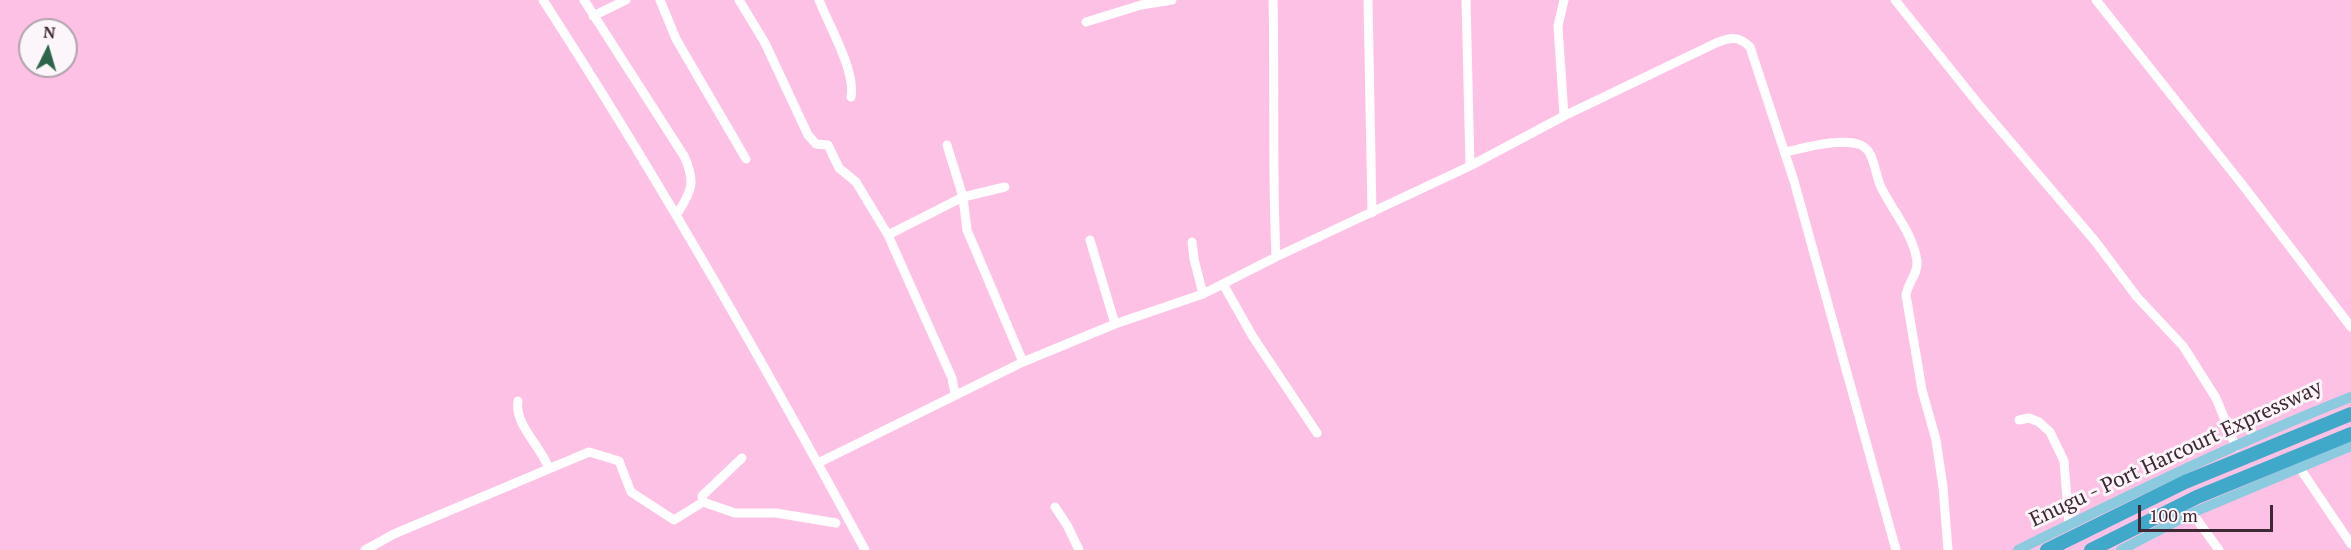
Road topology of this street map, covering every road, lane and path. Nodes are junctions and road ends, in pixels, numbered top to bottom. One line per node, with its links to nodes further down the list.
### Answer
1 (543, 0): 25 (street)
2 (584, 0): 14 (street)
3 (626, 0): 14 (street)
4 (660, 0): 20 (street)
5 (739, 0): 26 (street)
6 (819, 0): 16 (street)
7 (1172, 0): 15 (street)
8 (1273, 0): 29 (street)
9 (1368, 0): 24 (street)
10 (1466, 0): 21 (street)
11 (1564, 0): 17 (street)
12 (1895, 0): 43 (street)
13 (2097, 0): 33 (street)
14 (593, 16): 25 (street)
15 (1086, 22)
16 (851, 98)
17 (1564, 116): 19 (street); 21 (street)
18 (947, 145): 23 (street)
19 (1785, 152): 58 (street); 59 (street)
20 (746, 159)
21 (1470, 166): 24 (street)
22 (1005, 187): 23 (street)
23 (963, 197): 26 (street); 34 (street)
24 (1372, 213): 29 (street)
25 (677, 214): 45 (street)
26 (888, 235): 35 (street)
27 (1090, 240): 32 (street)
28 (1192, 242): 31 (street)
29 (1276, 257): 30 (street)
30 (1224, 284): 31 (street); 40 (street)
31 (1203, 294): 32 (street)
32 (1115, 324): 34 (street)
33 (2351, 327)
34 (1023, 362): 35 (street)
35 (955, 394): 45 (street)
36 (2351, 397): 43 (main road, Enugu - Port Harcourt Expressway)
37 (518, 401): 47 (street)
38 (2351, 414): 61 (highway, Enugu - Port Harcourt Expressway)
39 (2019, 420): 52 (street)
40 (1317, 433)
41 (2351, 434): 62 (highway)
42 (2351, 446): 46 (main road)
43 (2236, 447): 52 (main road, Enugu - Port Harcourt Expressway)
44 (742, 458): 48 (street)
45 (818, 463): 56 (street)
46 (2299, 467): 50 (main road); 53 (street)
47 (549, 469): 48 (street); 55 (street)
48 (704, 502): 51 (street)
49 (1055, 507): 57 (street)
50 (2192, 513): 54 (main road); 63 (street)
51 (836, 523)
52 (2069, 525): 60 (main road, Enugu - Port Harcourt Expressway)
53 (2351, 544)
54 (2124, 549)
55 (365, 550)
56 (865, 550)
57 (1079, 550)
58 (1896, 550)
59 (1948, 550)
60 (2018, 550)
61 (2047, 550)
62 (2091, 550)
63 (2219, 550)

